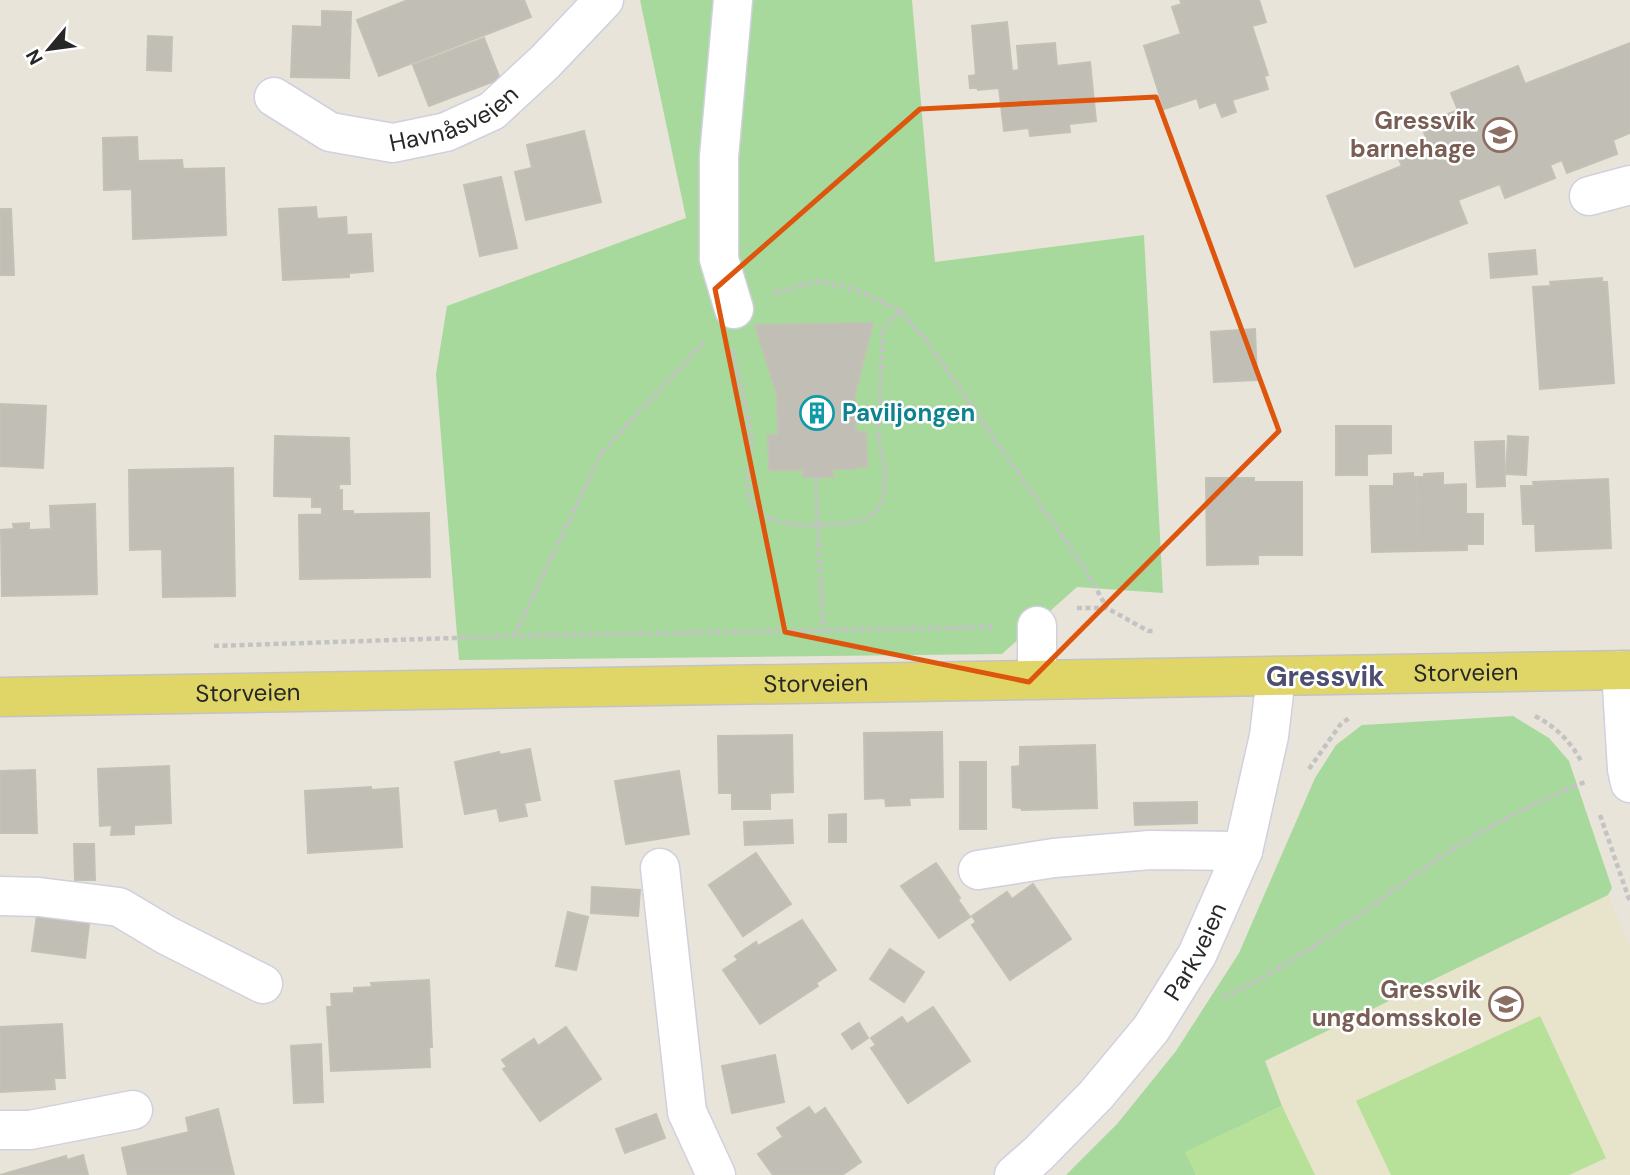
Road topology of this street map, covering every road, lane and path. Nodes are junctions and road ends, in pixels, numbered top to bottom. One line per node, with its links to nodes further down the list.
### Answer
1 (604, 0): 3 (street, Havnåsveien)
2 (733, 0): 7 (street)
3 (274, 97)
4 (1630, 184): 5 (street)
5 (1589, 196)
6 (900, 311): 7 (path); 9 (path); 10 (path)
7 (726, 318): 9 (path); 13 (path)
8 (816, 477): 9 (path)
9 (818, 525): 12 (path)
10 (1107, 608)
11 (1037, 626): 12 (path); 17 (street)
12 (823, 630): 13 (path)
13 (514, 636): 14 (path)
14 (325, 642)
15 (1625, 670): 16 (main road, Storveien); 24 (street)
16 (1276, 676): 17 (main road, Storveien); 28 (street, Parkveien)
17 (1037, 680): 18 (main road, Storveien)
18 (0, 697)
19 (1528, 713): 21 (path)
20 (1358, 714): 22 (path)
21 (1584, 770)
22 (1306, 776)
23 (1588, 780): 26 (path)
24 (1630, 783)
25 (1578, 785): 34 (path)
26 (1592, 793)
27 (1597, 805): 32 (path)
28 (1243, 850): 30 (street); 38 (street, Parkveien)
29 (660, 868): 37 (street)
30 (978, 870)
31 (0, 897): 33 (street)
32 (1630, 902)
33 (262, 984)
34 (1216, 1000)
35 (133, 1110): 36 (street)
36 (0, 1130)
37 (716, 1175)
38 (1014, 1175)

